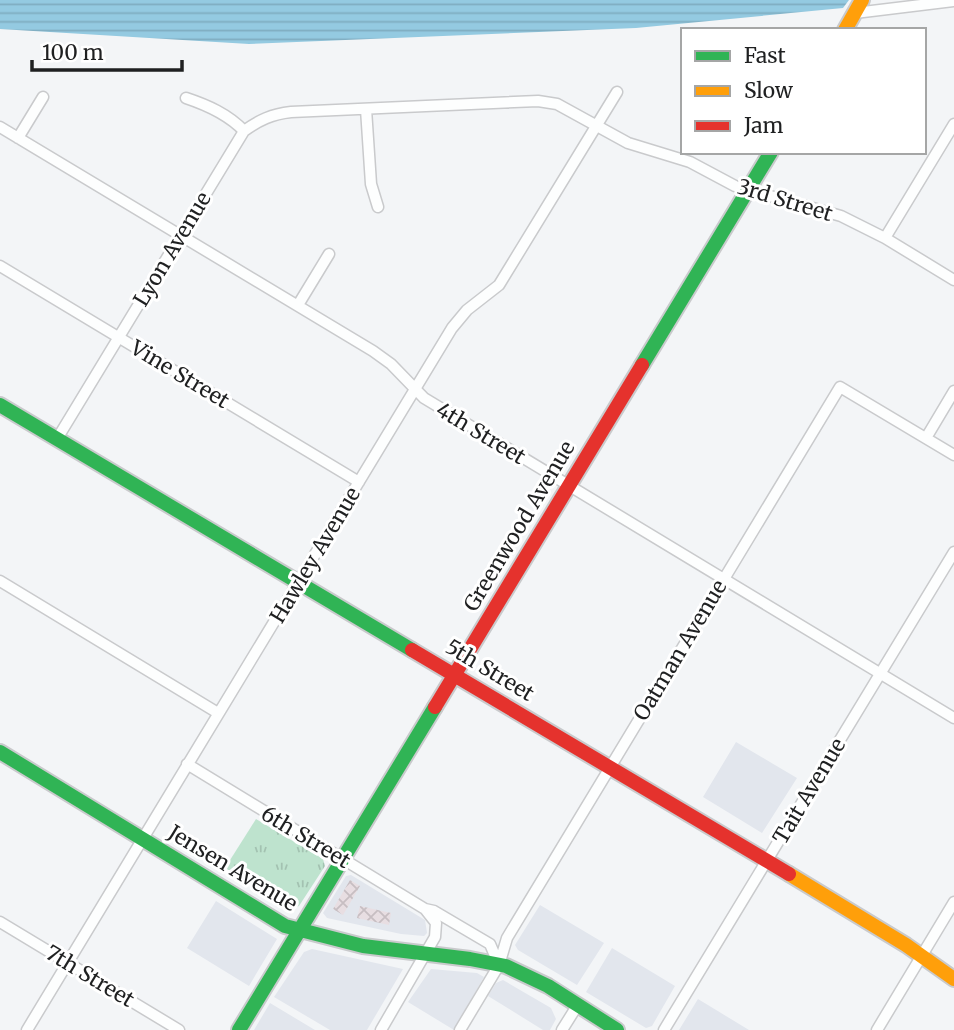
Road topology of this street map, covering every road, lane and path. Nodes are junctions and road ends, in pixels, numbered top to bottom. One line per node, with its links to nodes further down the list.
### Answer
1 (954, 1): 2 (street)
2 (859, 6): 3 (street)
3 (846, 28)
4 (617, 92): 9 (street, Hawley Avenue)
5 (43, 97): 12 (street)
6 (186, 98): 11 (street)
7 (366, 109): 9 (street, 3rd Street); 11 (street, 3rd Street); 15 (street)
8 (954, 124): 17 (street)
9 (596, 125): 14 (street, 3rd Street); 23 (street, Hawley Avenue)
10 (0, 127): 12 (street, 4th Street)
11 (244, 131): 16 (street, Lyon Avenue)
12 (18, 138): 16 (street, 4th Street)
13 (770, 154): 14 (street, Greenwood Avenue)
14 (748, 190): 17 (street, 3rd Street); 30 (street, Greenwood Avenue)
15 (378, 207)
16 (180, 235): 21 (street, 4th Street); 22 (street, Lyon Avenue)
17 (885, 238): 20 (street, 3rd Street)
18 (329, 254): 21 (street)
19 (0, 267): 22 (street, Vine Street)
20 (954, 279)
21 (298, 305): 23 (street, 4th Street)
22 (118, 337): 27 (street, Lyon Avenue); 29 (street, Vine Street)
23 (414, 390): 29 (street, Hawley Avenue); 30 (street, 4th Street)
24 (954, 391): 26 (street)
25 (0, 405): 27 (street, 5th Street)
26 (926, 438): 28 (street, Oatman Avenue); 32 (street, Oatman Avenue)
27 (57, 439): 34 (street, 5th Street)
28 (954, 455)
29 (359, 482): 34 (street, Hawley Avenue)
30 (567, 486): 32 (street, 4th Street); 35 (street, Greenwood Avenue)
31 (954, 552): 36 (street, Tait Avenue)
32 (723, 579): 36 (street, 4th Street); 41 (street, Oatman Avenue)
33 (0, 581): 37 (street)
34 (298, 583): 35 (street, 5th Street); 37 (street, Hawley Avenue)
35 (455, 674): 41 (street, 5th Street); 43 (street, Greenwood Avenue)
36 (880, 674): 38 (street, 4th Street); 44 (street, Tait Avenue)
37 (218, 713): 40 (street, Hawley Avenue)
38 (954, 718)
39 (0, 752): 42 (street, Jensen Avenue)
40 (187, 765): 42 (street, Hawley Avenue); 43 (street, 6th Street)
41 (610, 766): 44 (street, 5th Street); 52 (street, Oatman Avenue)
42 (142, 838): 48 (street, Jensen Avenue); 51 (street, Hawley Avenue)
43 (342, 858): 46 (street, 6th Street); 48 (street, Greenwood Avenue)
44 (767, 861): 50 (street, 5th Street); 62 (street, Tait Avenue)
45 (954, 902): 50 (street)
46 (425, 909): 49 (street); 52 (street, 6th Street)
47 (0, 922): 51 (street, 7th Street)
48 (299, 930): 49 (street, Jensen Avenue); 57 (street, Greenwood Avenue)
49 (426, 955): 52 (street, Jensen Avenue); 58 (street)
50 (921, 956): 53 (street, 5th Street); 63 (street)
51 (68, 962): 55 (street, Hawley Avenue); 56 (street, 7th Street)
52 (499, 965): 54 (street, Jensen Avenue); 59 (street, Oatman Avenue)
53 (954, 979)
54 (577, 1006): 60 (street); 61 (street, Jensen Avenue)
55 (27, 1030)
56 (179, 1030)
57 (239, 1030)
58 (381, 1030)
59 (460, 1030)
60 (562, 1030)
61 (617, 1030)
62 (664, 1030)
63 (877, 1030)

